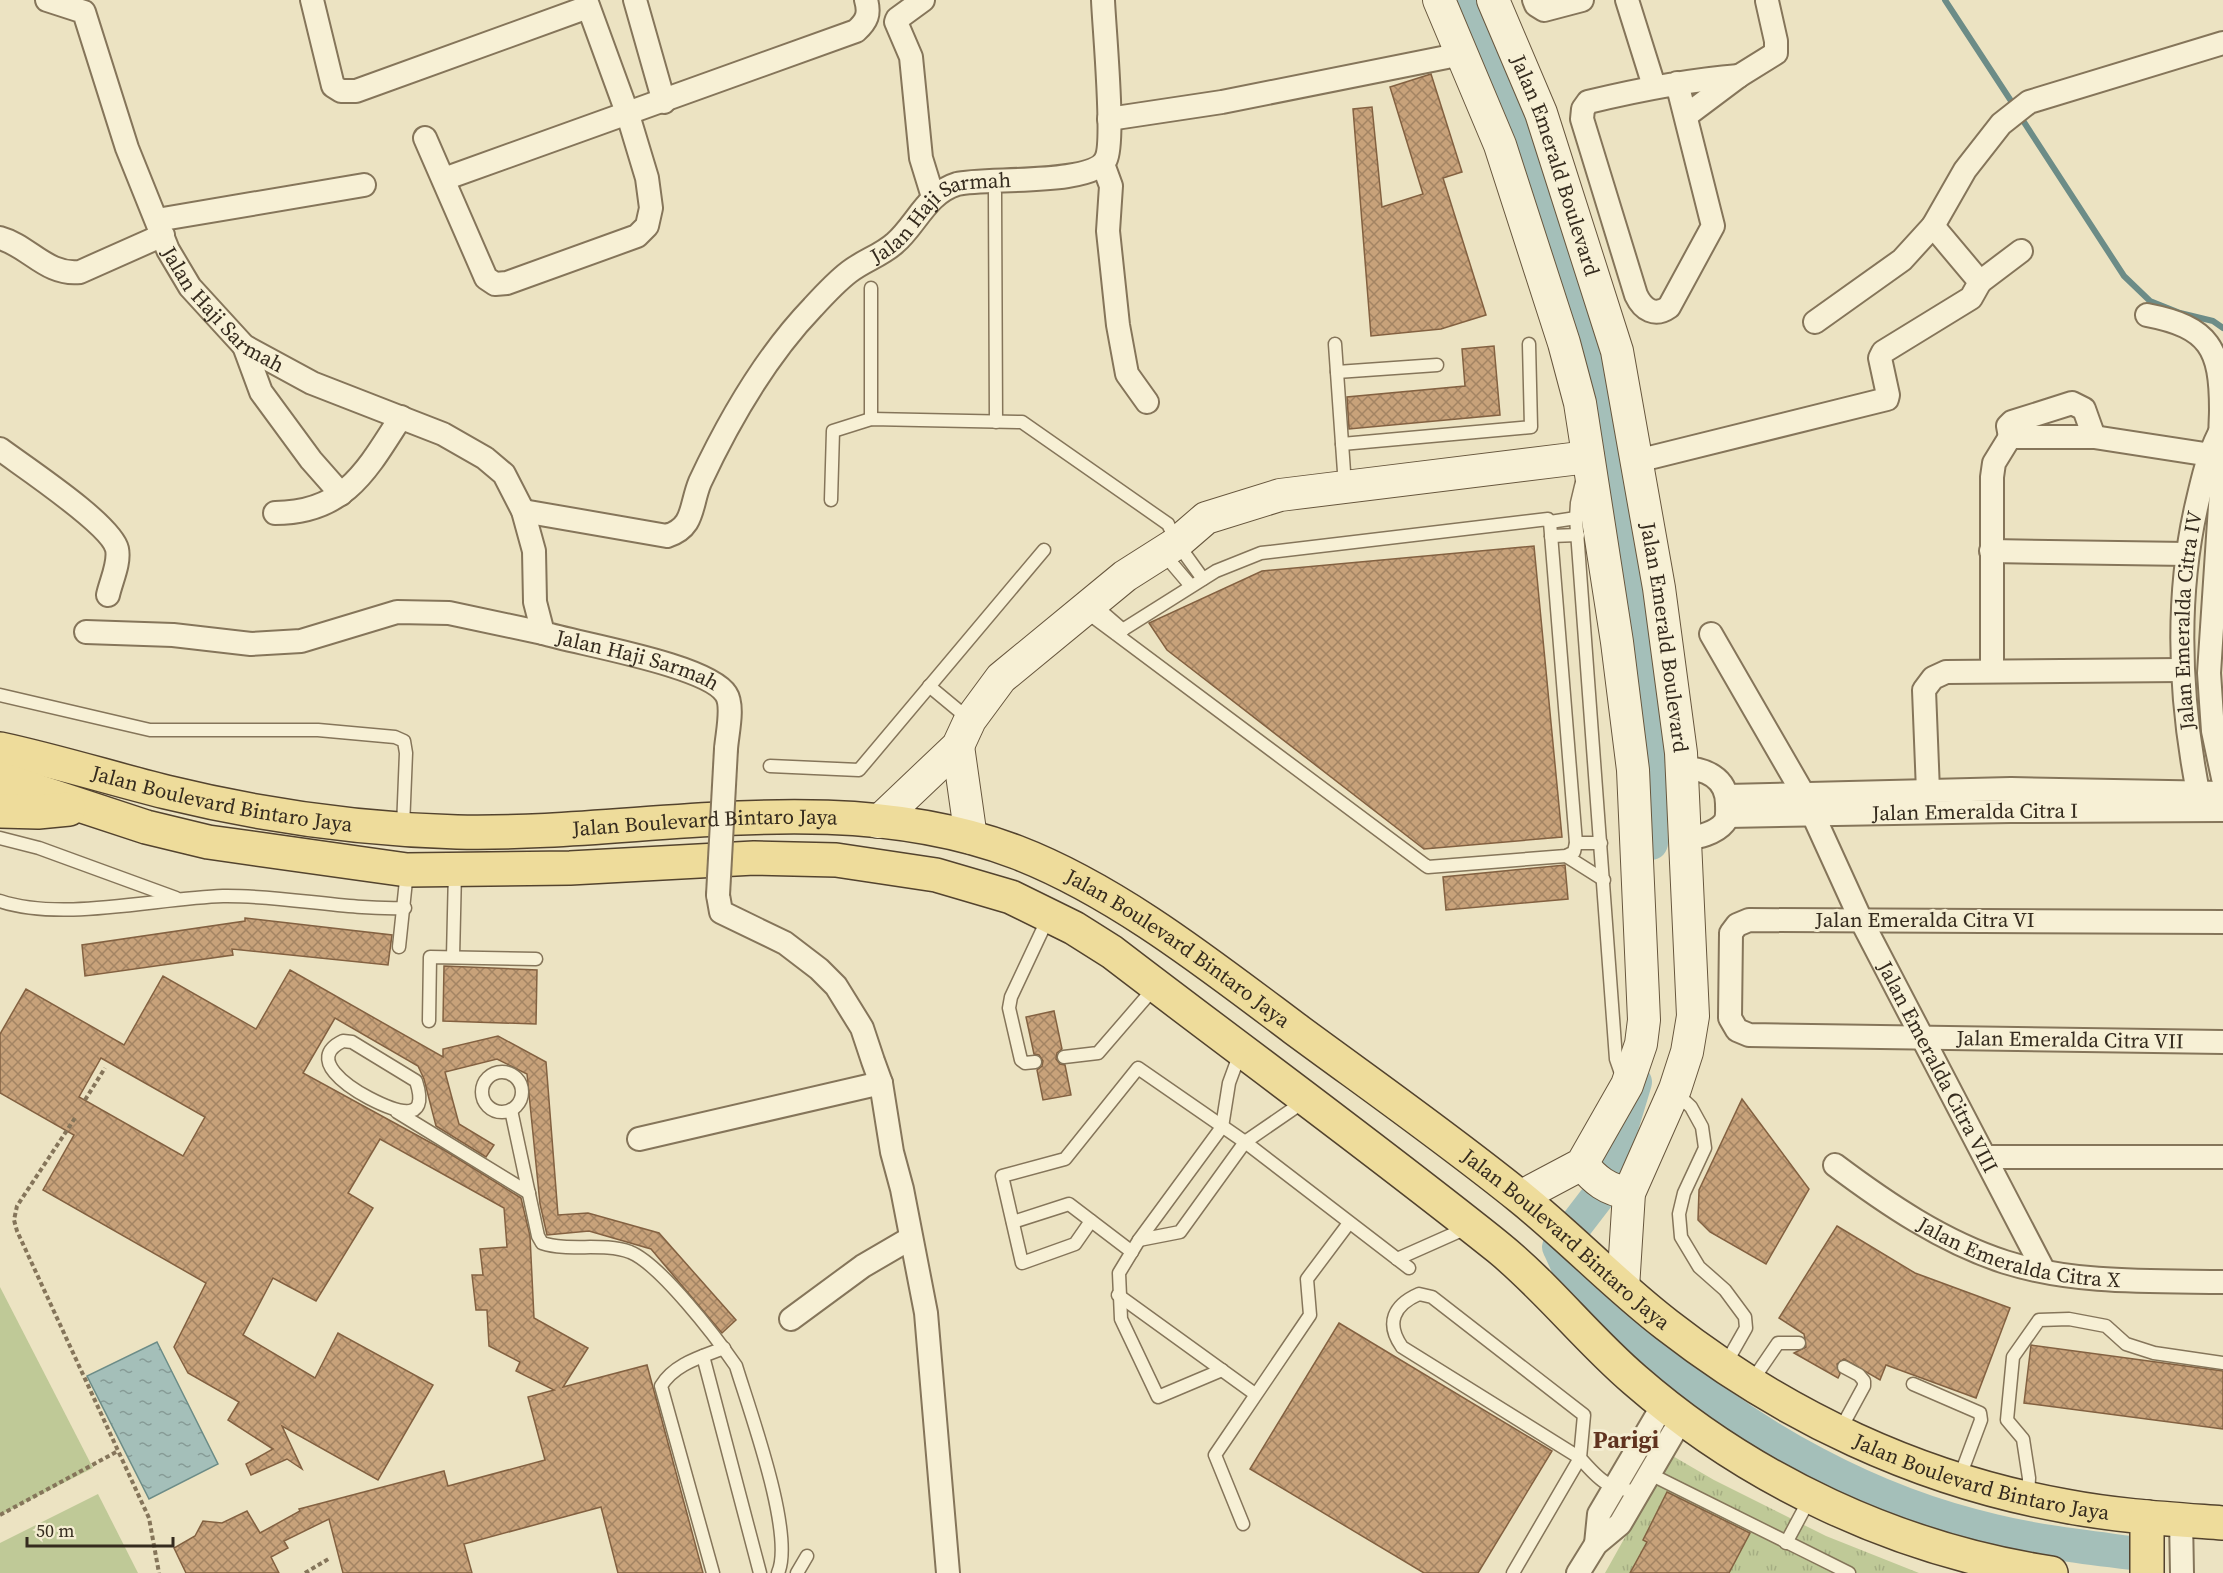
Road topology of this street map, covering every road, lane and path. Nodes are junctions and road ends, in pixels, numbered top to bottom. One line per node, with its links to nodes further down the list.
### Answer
1 (47, 0): 14 (street, Jalan Haji Sarmah)
2 (312, 0): 13 (street)
3 (866, 0): 20 (street)
4 (923, 0): 29 (street)
5 (1103, 0): 23 (street)
6 (1438, 0): 16 (main road, Jalan Emerald Boulevard)
7 (1493, 0): 53 (main road, Jalan Emerald Boulevard)
8 (1582, 0): 12 (street)
9 (1627, 0): 19 (street)
10 (637, 1): 20 (street)
11 (1767, 1): 17 (street)
12 (1535, 3)
13 (587, 4): 21 (street)
14 (84, 6): 31 (street, Jalan Haji Sarmah)
15 (2223, 44): 30 (street)
16 (1462, 54): 23 (street); 52 (main road, Jalan Emerald Boulevard)
17 (1739, 76): 18 (street); 22 (street)
18 (1677, 83): 19 (street); 22 (street)
19 (1654, 86): 22 (street)
20 (664, 102): 21 (street)
21 (628, 115): 26 (street); 26 (street)
22 (1686, 115)
23 (1108, 119): 25 (street)
24 (425, 138): 26 (street)
25 (1103, 164): 29 (street, Jalan Haji Sarmah); 43 (street)
26 (444, 179)
27 (364, 184): 31 (street)
28 (995, 193): 46 (lane)
29 (933, 197): 57 (street, Jalan Haji Sarmah)
30 (1933, 226): 34 (street); 37 (street)
31 (160, 228): 32 (street); 40 (street, Jalan Haji Sarmah)
32 (0, 238)
33 (2021, 251): 34 (street)
34 (1980, 282): 53 (street)
35 (871, 288): 45 (lane)
36 (2147, 315): 51 (street, Jalan Emeralda Citra IV)
37 (1815, 322)
38 (1335, 344): 42 (lane)
39 (1528, 344): 49 (lane)
40 (244, 346): 44 (street, Jalan Haji Sarmah); 55 (street)
41 (1437, 365): 42 (lane)
42 (1337, 372): 49 (lane)
43 (1147, 402)
44 (401, 417): 55 (street); 57 (street, Jalan Haji Sarmah)
45 (871, 419): 46 (lane); 56 (lane)
46 (996, 422): 63 (lane)
47 (2010, 437): 48 (street); 48 (street); 65 (street)
48 (2094, 437): 51 (street)
49 (1342, 444): 54 (lane)
50 (0, 449): 69 (street)
51 (2219, 452): 66 (street, Jalan Emeralda Citra IV); 77 (street, Jalan Emeralda Citra IV)
52 (1589, 461): 54 (main road); 59 (lane); 83 (main road, Jalan Emerald Boulevard)
53 (1637, 461): 83 (main road, Jalan Emerald Boulevard)
54 (1346, 488): 63 (main road)
55 (341, 494): 58 (street)
56 (831, 500)
57 (523, 511): 73 (street, Jalan Haji Sarmah)
58 (275, 513)
59 (1576, 518): 60 (lane); 61 (lane)
60 (1550, 522): 62 (lane); 67 (lane)
61 (1578, 535): 62 (lane); 102 (lane)
62 (1551, 536): 101 (lane)
63 (1169, 548): 67 (lane); 68 (lane); 70 (main road)
64 (1044, 550): 78 (lane)
65 (1991, 551): 66 (street); 76 (street)
66 (2187, 554): 75 (street, Jalan Emeralda Citra IV)
67 (1203, 579): 68 (lane)
68 (1191, 586): 72 (lane)
69 (108, 595)
70 (1088, 606): 72 (lane); 81 (main road)
71 (86, 632): 73 (street)
72 (1119, 632): 103 (lane)
73 (543, 633): 128 (street, Jalan Haji Sarmah, bridge)
74 (1711, 634): 91 (street)
75 (2181, 670): 76 (street); 92 (street, Jalan Emeralda Citra IV)
76 (1992, 671): 88 (street)
77 (2218, 673): 86 (street, Jalan Emeralda Citra IV)
78 (929, 686): 81 (lane); 85 (lane)
79 (0, 696): 97 (lane)
80 (0, 726): 84 (main road)
81 (964, 733): 96 (main road); 99 (main road)
82 (0, 749): 84 (main road, Jalan Boulevard Bintaro Jaya)
83 (1658, 762): 93 (street); 100 (main road, Jalan Emerald Boulevard); 129 (main road, Jalan Emerald Boulevard)
84 (76, 766): 97 (main road, Jalan Boulevard Bintaro Jaya)
85 (770, 766)
86 (2223, 778)
87 (0, 779): 94 (main road, Jalan Boulevard Bintaro Jaya)
88 (1928, 791): 90 (street, Jalan Emeralda Citra I); 91 (street, Jalan Emeralda Citra I)
89 (2223, 793): 92 (street, Jalan Emeralda Citra I)
90 (2010, 800): 91 (street, Jalan Emeralda Citra I); 92 (street, Jalan Emeralda Citra I)
91 (1809, 805): 93 (street, Jalan Emeralda Citra I); 111 (street, Jalan Emeralda Citra VIII)
92 (2208, 805)
93 (1727, 806): 100 (street)
94 (83, 808): 95 (main road); 104 (main road, Jalan Boulevard Bintaro Jaya)
95 (0, 810)
96 (878, 822): 97 (main road, Jalan Boulevard Bintaro Jaya); 99 (main road, Jalan Boulevard Bintaro Jaya)
97 (404, 828)
98 (0, 838): 107 (lane)
99 (971, 838): 116 (main road, Jalan Boulevard Bintaro Jaya)
100 (1685, 839): 130 (main road, Jalan Emerald Boulevard)
101 (1576, 843): 102 (lane); 103 (lane)
102 (1601, 843): 106 (lane)
103 (1566, 856): 106 (lane)
104 (407, 870): 105 (main road, Jalan Boulevard Bintaro Jaya); 109 (lane)
105 (455, 871): 110 (main road, Jalan Boulevard Bintaro Jaya); 114 (lane)
106 (1604, 880): 129 (lane)
107 (180, 900): 108 (lane); 109 (lane)
108 (0, 901)
109 (405, 908): 113 (lane)
110 (1049, 915): 117 (main road, Jalan Boulevard Bintaro Jaya); 126 (lane)
111 (1861, 920): 112 (street, Jalan Emeralda Citra VI); 121 (street, Jalan Emeralda Citra VI); 122 (street, Jalan Emeralda Citra VIII)
112 (2223, 922)
113 (399, 947)
114 (453, 957): 115 (lane); 120 (lane)
115 (536, 958)
116 (1228, 977): 118 (main road, Jalan Boulevard Bintaro Jaya); 119 (main road)
117 (1156, 986): 119 (main road, Jalan Boulevard Bintaro Jaya); 125 (lane)
118 (1277, 1015): 124 (main road); 145 (main road, Jalan Boulevard Bintaro Jaya)
119 (1199, 1018): 124 (main road, Jalan Boulevard Bintaro Jaya)
120 (429, 1021)
121 (1737, 1030): 122 (street, Jalan Emeralda Citra VII)
122 (1923, 1039): 123 (street, Jalan Emeralda Citra VII); 139 (street, Jalan Emeralda Citra VIII)
123 (2223, 1042)
124 (1241, 1051): 132 (main road, Jalan Boulevard Bintaro Jaya); 136 (lane)
125 (1064, 1057)
126 (1035, 1062)
127 (105, 1068): 131 (path)
128 (881, 1083): 137 (street); 150 (street)
129 (1627, 1085): 142 (main road, Jalan Emerald Boulevard)
130 (1673, 1091): 143 (main road, Jalan Emerald Boulevard); 166 (lane)
131 (85, 1100)
132 (1306, 1100): 138 (lane); 149 (main road, Jalan Boulevard Bintaro Jaya)
133 (511, 1110): 144 (lane)
134 (397, 1112): 134 (lane); 144 (lane)
135 (75, 1118): 171 (path)
136 (1222, 1127): 138 (lane); 147 (lane); 151 (lane)
137 (639, 1139)
138 (1245, 1142): 148 (lane); 151 (lane)
139 (1987, 1157): 140 (street); 155 (street, Jalan Emeralda Citra VIII)
140 (2223, 1157)
141 (1836, 1165): 155 (street, Jalan Emeralda Citra X)
142 (1585, 1168): 143 (main road); 145 (main road)
143 (1624, 1192): 157 (main road, Jalan Emerald Boulevard)
144 (529, 1193): 161 (lane)
145 (1532, 1207): 157 (main road, Jalan Boulevard Bintaro Jaya)
146 (1090, 1221): 147 (lane); 147 (lane); 152 (lane)
147 (1013, 1222)
148 (1349, 1223): 153 (lane); 168 (lane)
149 (1470, 1226): 153 (lane); 169 (main road, Jalan Boulevard Bintaro Jaya)
150 (911, 1238): 159 (street); 194 (street)
151 (1139, 1240): 152 (lane)
152 (1132, 1252): 158 (lane)
153 (1397, 1259): 154 (lane)
154 (1409, 1268)
155 (2044, 1271): 156 (street, Jalan Emeralda Citra X)
156 (2223, 1282)
157 (1623, 1288): 166 (main road, Jalan Boulevard Bintaro Jaya)
158 (1118, 1295): 165 (lane); 165 (lane)
159 (791, 1319)
160 (1799, 1343): 166 (lane)
161 (724, 1348): 162 (lane); 192 (lane)
162 (703, 1356): 190 (lane); 191 (lane)
163 (2223, 1364): 177 (lane)
164 (1844, 1367): 170 (lane)
165 (1222, 1370): 168 (lane)
166 (1737, 1375): 170 (main road, Jalan Boulevard Bintaro Jaya)
167 (1913, 1384): 174 (lane)
168 (1255, 1394): 183 (lane)
169 (1672, 1411): 173 (street); 175 (street); 178 (main road, Jalan Boulevard Bintaro Jaya)
170 (1839, 1433): 174 (main road, Jalan Boulevard Bintaro Jaya)
171 (118, 1451): 179 (path); 188 (path)
172 (1580, 1458): 172 (lane); 176 (lane); 195 (lane)
173 (1630, 1462): 175 (lane); 176 (street)
174 (1959, 1480): 177 (main road, Jalan Boulevard Bintaro Jaya)
175 (1650, 1482): 176 (lane); 184 (lane); 185 (street)
176 (1614, 1489): 185 (street)
177 (2028, 1499): 180 (main road, Jalan Boulevard Bintaro Jaya)
178 (1804, 1507): 184 (lane); 198 (main road, Jalan Boulevard Bintaro Jaya)
179 (0, 1515)
180 (2147, 1517): 181 (main road, Jalan Boulevard Bintaro Jaya); 199 (main road)
181 (2181, 1520): 182 (main road, Jalan Boulevard Bintaro Jaya); 200 (street)
182 (2223, 1522)
183 (1243, 1524)
184 (1786, 1543): 197 (lane)
185 (1596, 1544): 196 (street)
186 (807, 1556): 193 (lane)
187 (330, 1558): 189 (path)
188 (159, 1573)
189 (305, 1573)
190 (713, 1573)
191 (760, 1573)
192 (778, 1573)
193 (797, 1573)
194 (948, 1573)
195 (1513, 1573)
196 (1578, 1573)
197 (1850, 1573)
198 (2051, 1573)
199 (2147, 1573)
200 (2182, 1573)

